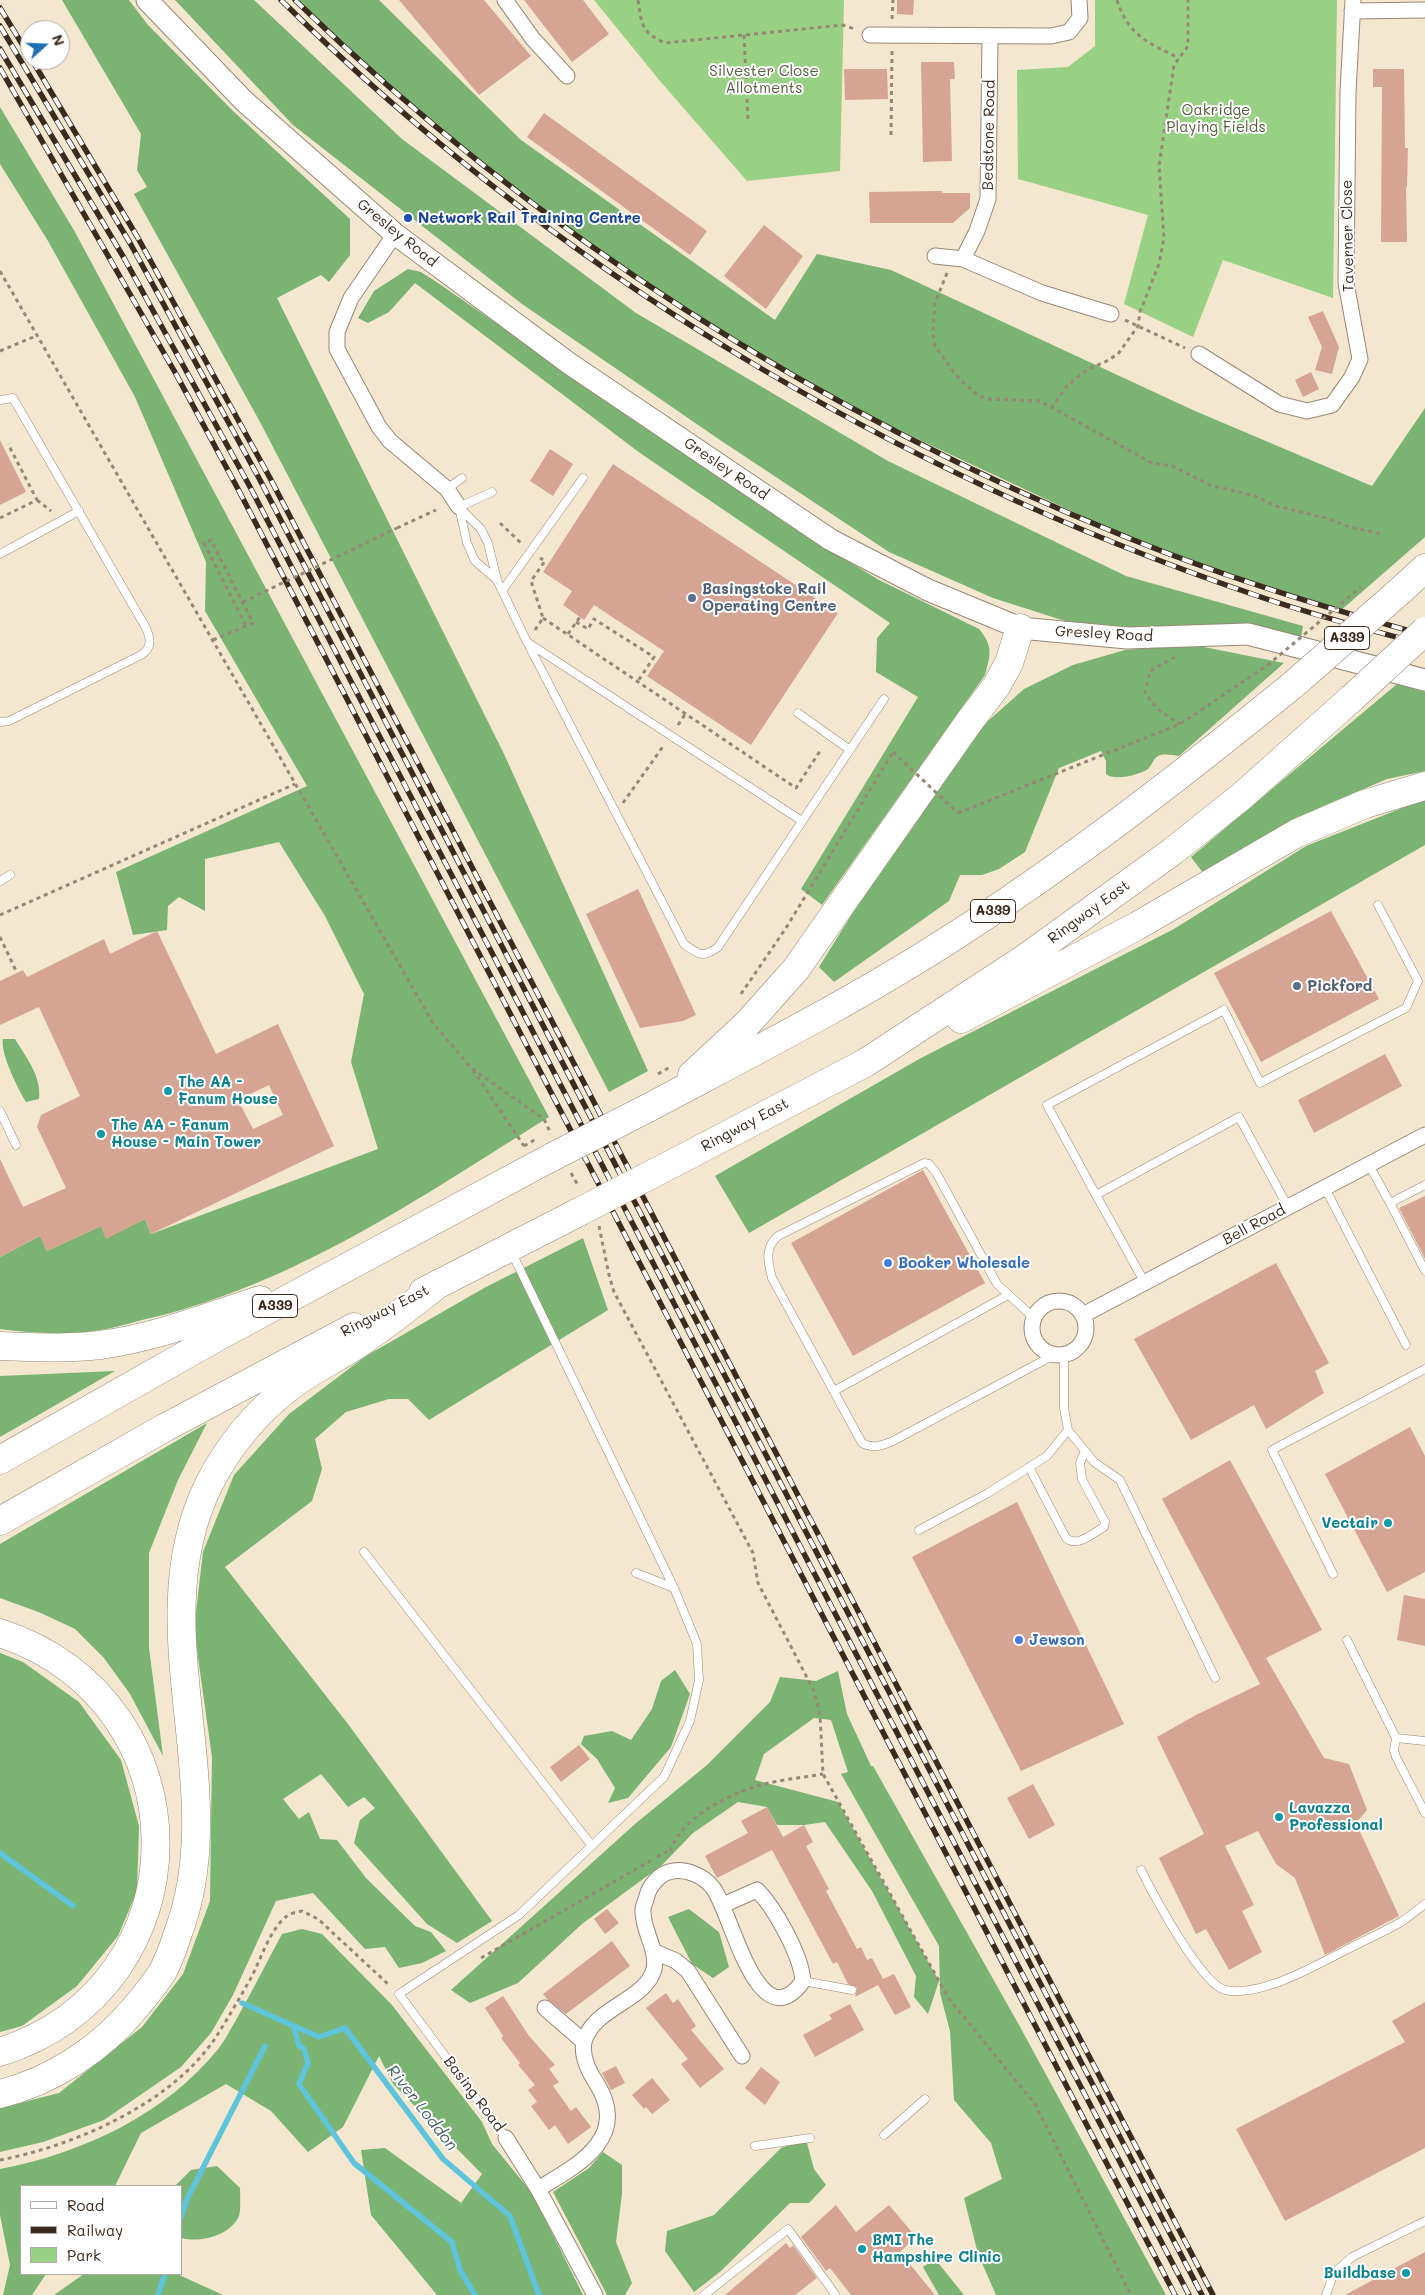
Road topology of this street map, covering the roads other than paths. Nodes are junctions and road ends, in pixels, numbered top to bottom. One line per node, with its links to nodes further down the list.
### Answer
1 (147, 0): 9 (street, Gresley Road)
2 (505, 0): 8 (street)
3 (1079, 0): 7 (street)
4 (1353, 6): 5 (street); 13 (street, Taverner Close)
5 (1425, 10)
6 (870, 35): 7 (street)
7 (990, 36): 11 (street, Bedstone Road)
8 (567, 76)
9 (395, 234): 17 (street); 25 (street, Gresley Road)
10 (935, 256): 11 (street)
11 (957, 259): 12 (street)
12 (1111, 314)
13 (1199, 354)
14 (0, 400): 20 (lane)
15 (462, 478): 17 (lane)
16 (582, 478): 24 (lane)
17 (446, 489): 19 (street)
18 (492, 492): 19 (lane)
19 (459, 507): 23 (lane); 23 (lane)
20 (79, 511): 21 (lane); 31 (lane)
21 (0, 554)
22 (1425, 568): 39 (highway, A339, bridge)
23 (496, 580): 24 (lane)
24 (502, 592): 27 (lane)
25 (1020, 628): 28 (street, Gresley Road); 39 (highway)
26 (1425, 631): 38 (highway, Ringway East, bridge)
27 (527, 642): 34 (lane); 34 (lane)
28 (1425, 680)
29 (884, 699): 32 (lane)
30 (798, 713): 32 (lane)
31 (0, 722)
32 (850, 750): 34 (lane)
33 (1425, 786): 38 (highway)
34 (802, 822)
35 (10, 876): 36 (lane)
36 (0, 881)
37 (1378, 905): 46 (lane)
38 (864, 1062): 49 (highway, Ringway East, bridge)
39 (656, 1094): 51 (highway, A339, bridge)
40 (0, 1111): 42 (lane)
41 (1425, 1135): 43 (street, Bell Road)
42 (16, 1145)
43 (1369, 1164): 45 (street, Bell Road); 47 (lane)
44 (1425, 1185): 47 (lane)
45 (1324, 1188): 48 (street, Bell Road); 57 (lane)
46 (1096, 1195): 48 (lane); 52 (lane)
47 (1390, 1203): 50 (lane)
48 (1288, 1207): 52 (street, Bell Road)
49 (509, 1248): 53 (highway, Ringway East); 71 (lane)
50 (1425, 1271)
51 (328, 1278): 58 (highway); 64 (highway, A339)
52 (1145, 1283): 55 (street, Bell Road)
53 (438, 1284): 66 (highway, Ringway East); 89 (highway)
54 (1008, 1295): 56 (lane); 61 (lane); 61 (lane)
55 (1083, 1315): 56 (street); 59 (street)
56 (1033, 1318): 59 (street)
57 (1406, 1345)
58 (0, 1346)
59 (1059, 1355): 61 (lane); 62 (lane)
60 (1425, 1369): 70 (lane)
61 (834, 1391)
62 (1068, 1430): 63 (lane); 65 (lane)
63 (1085, 1451): 65 (lane); 74 (lane)
64 (0, 1460)
65 (1029, 1467): 67 (lane)
66 (0, 1521)
67 (919, 1530)
68 (364, 1552): 78 (lane)
69 (636, 1573): 71 (lane)
70 (1333, 1574)
71 (674, 1588): 78 (lane)
72 (0, 1633): 87 (highway)
73 (1347, 1640): 75 (lane)
74 (1215, 1678)
75 (1396, 1738): 76 (lane); 77 (lane)
76 (1425, 1741)
77 (1425, 1813)
78 (592, 1846): 92 (lane, Basing Road)
79 (1141, 1870): 80 (lane)
80 (1425, 1904)
81 (723, 1905): 82 (street); 83 (street); 83 (street)
82 (653, 1951): 86 (street); 88 (street)
83 (803, 1981): 84 (lane)
84 (852, 1990)
85 (545, 2008): 86 (street)
86 (584, 2042): 95 (street)
87 (0, 2052)
88 (742, 2056)
89 (0, 2094)
90 (925, 2100): 91 (lane)
91 (884, 2135)
92 (506, 2138): 95 (street, Basing Road)
93 (810, 2138): 94 (lane)
94 (755, 2146)
95 (538, 2189): 98 (street, Basing Road)
96 (1425, 2221): 100 (lane)
97 (835, 2294): 99 (lane)
98 (595, 2295)
99 (704, 2295)
100 (1326, 2295)

